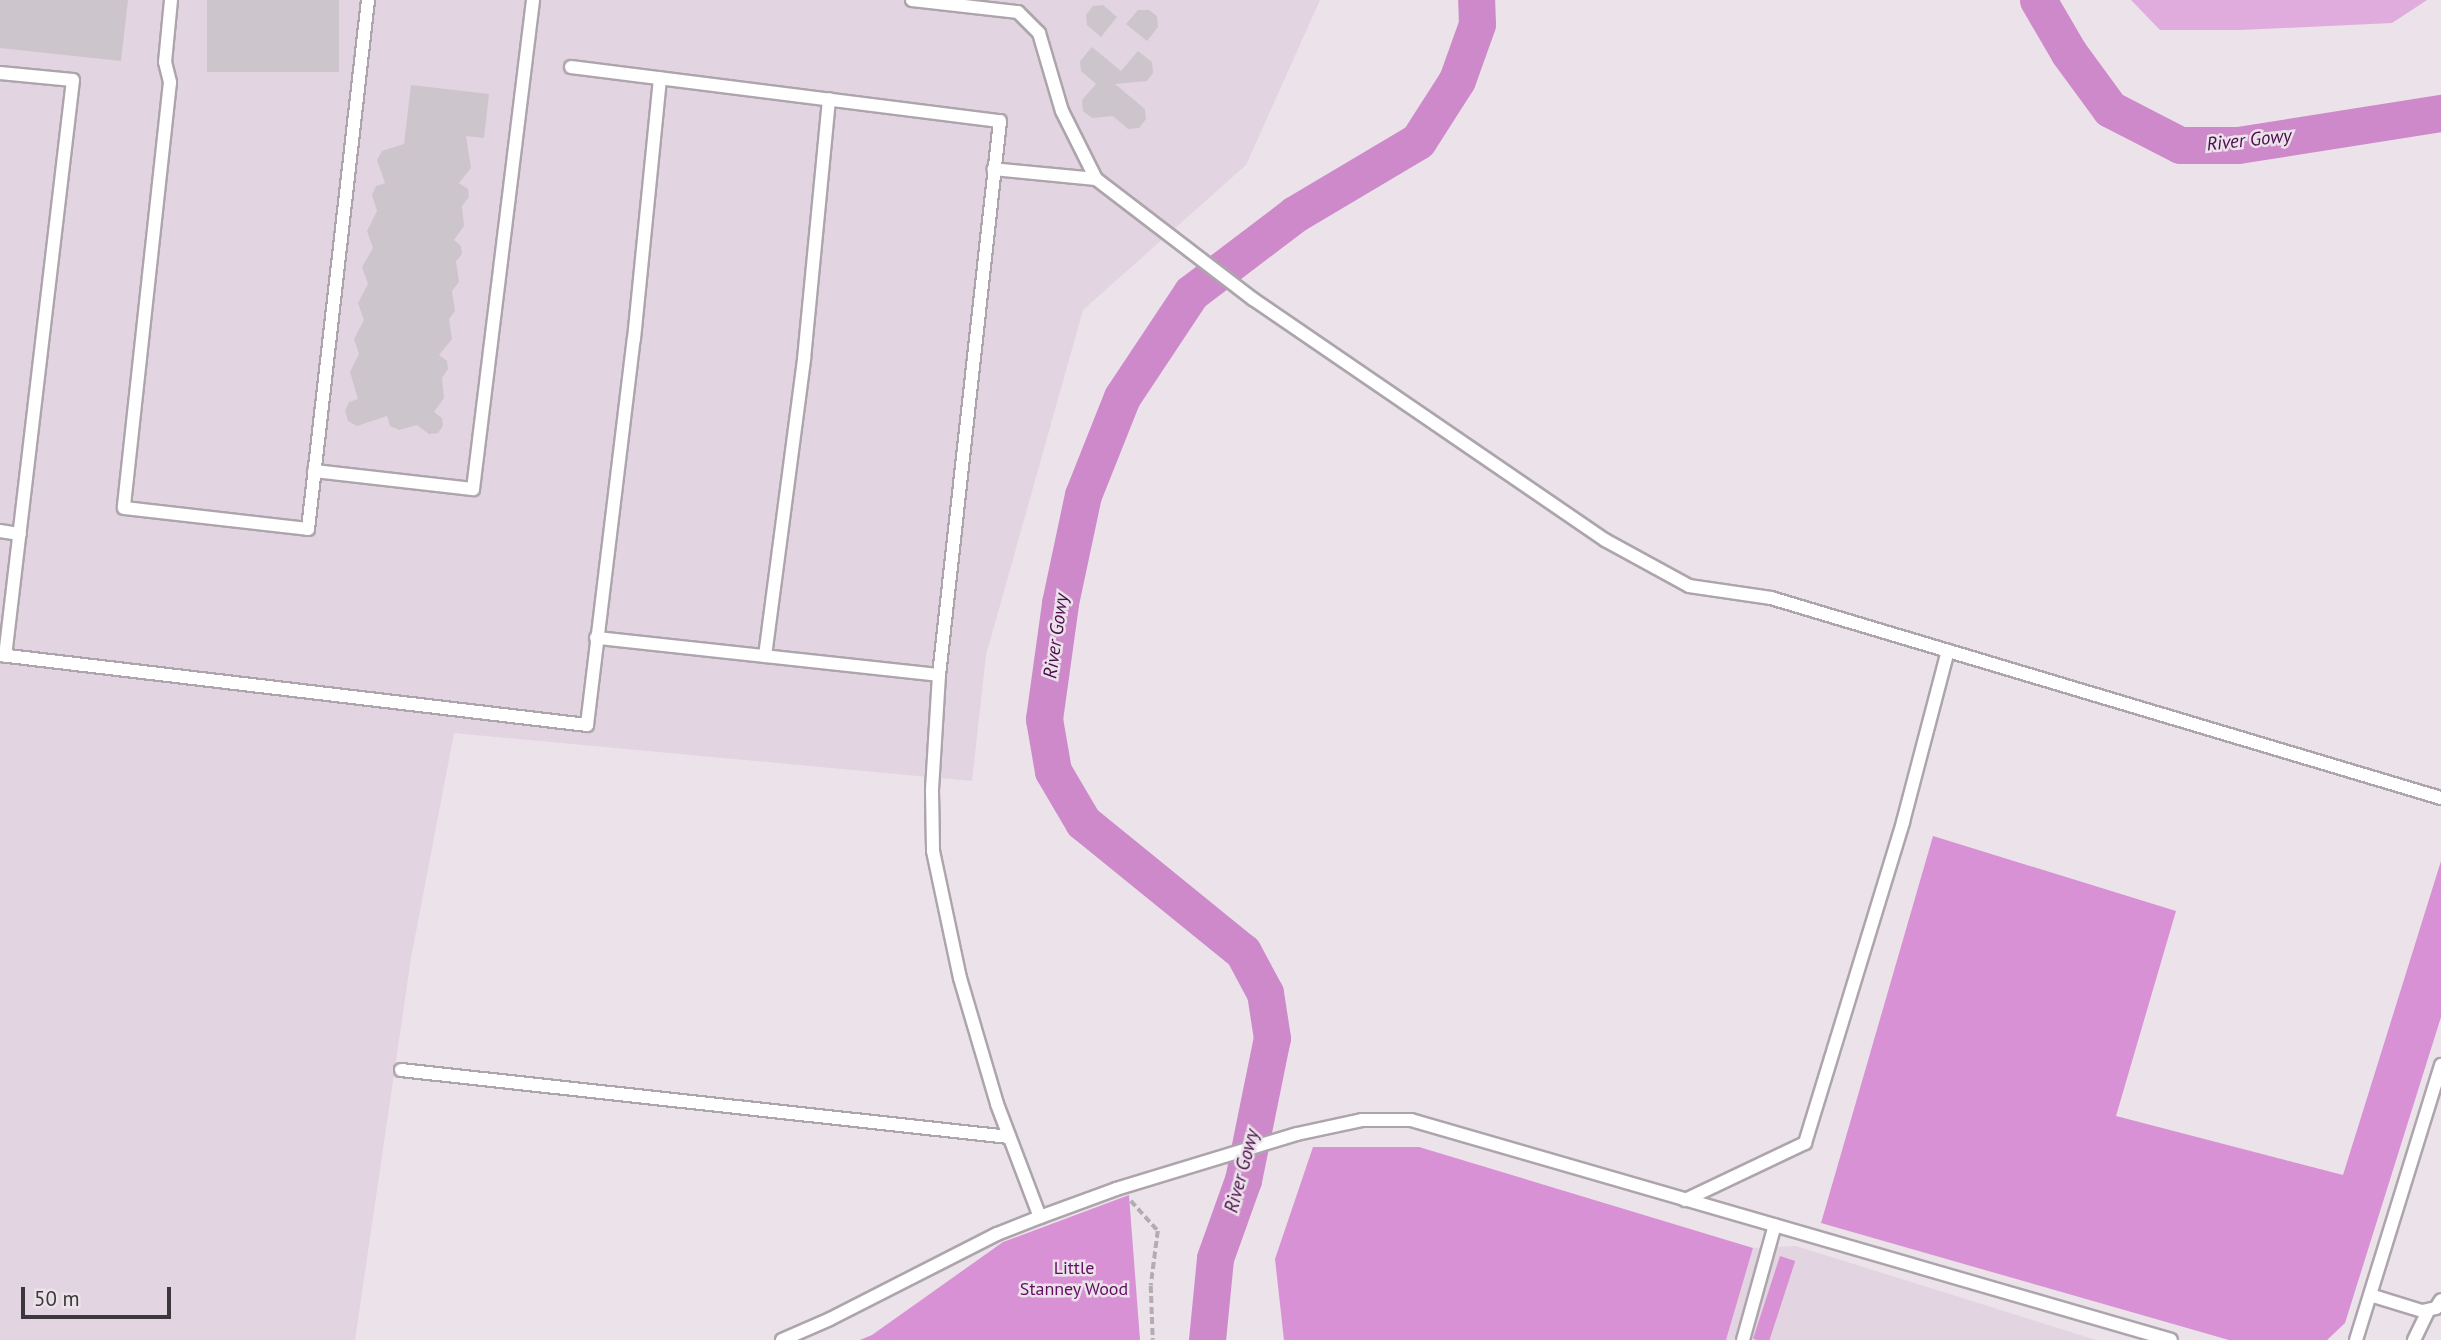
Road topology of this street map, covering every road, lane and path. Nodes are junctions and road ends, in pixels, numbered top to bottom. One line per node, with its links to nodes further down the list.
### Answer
1 (172, 0): 11 (lane)
2 (368, 0): 11 (lane)
3 (533, 0): 11 (lane)
4 (912, 0): 10 (lane)
5 (571, 67): 7 (lane)
6 (0, 73): 13 (lane)
7 (660, 78): 8 (lane); 14 (lane)
8 (829, 99): 9 (lane); 17 (lane)
9 (993, 169): 10 (lane); 18 (lane)
10 (1096, 179): 15 (lane)
11 (314, 471)
12 (0, 531): 13 (lane)
13 (20, 534): 16 (lane)
14 (596, 638): 16 (lane); 17 (lane)
15 (1948, 651): 19 (lane); 24 (lane)
16 (3, 656)
17 (765, 656): 18 (lane)
18 (939, 675): 22 (lane)
19 (2441, 798)
20 (2441, 1065): 27 (lane)
21 (401, 1070): 22 (lane)
22 (1009, 1137): 25 (lane)
23 (1116, 1189): 24 (lane); 25 (lane); 31 (path)
24 (1685, 1200): 26 (lane)
25 (1040, 1217): 30 (lane)
26 (1775, 1226): 32 (lane); 33 (lane)
27 (2370, 1295): 29 (lane); 34 (lane)
28 (2441, 1300): 29 (lane)
29 (2428, 1311): 35 (lane)
30 (782, 1340)
31 (1153, 1340)
32 (1743, 1340)
33 (2171, 1340)
34 (2356, 1340)
35 (2414, 1340)

